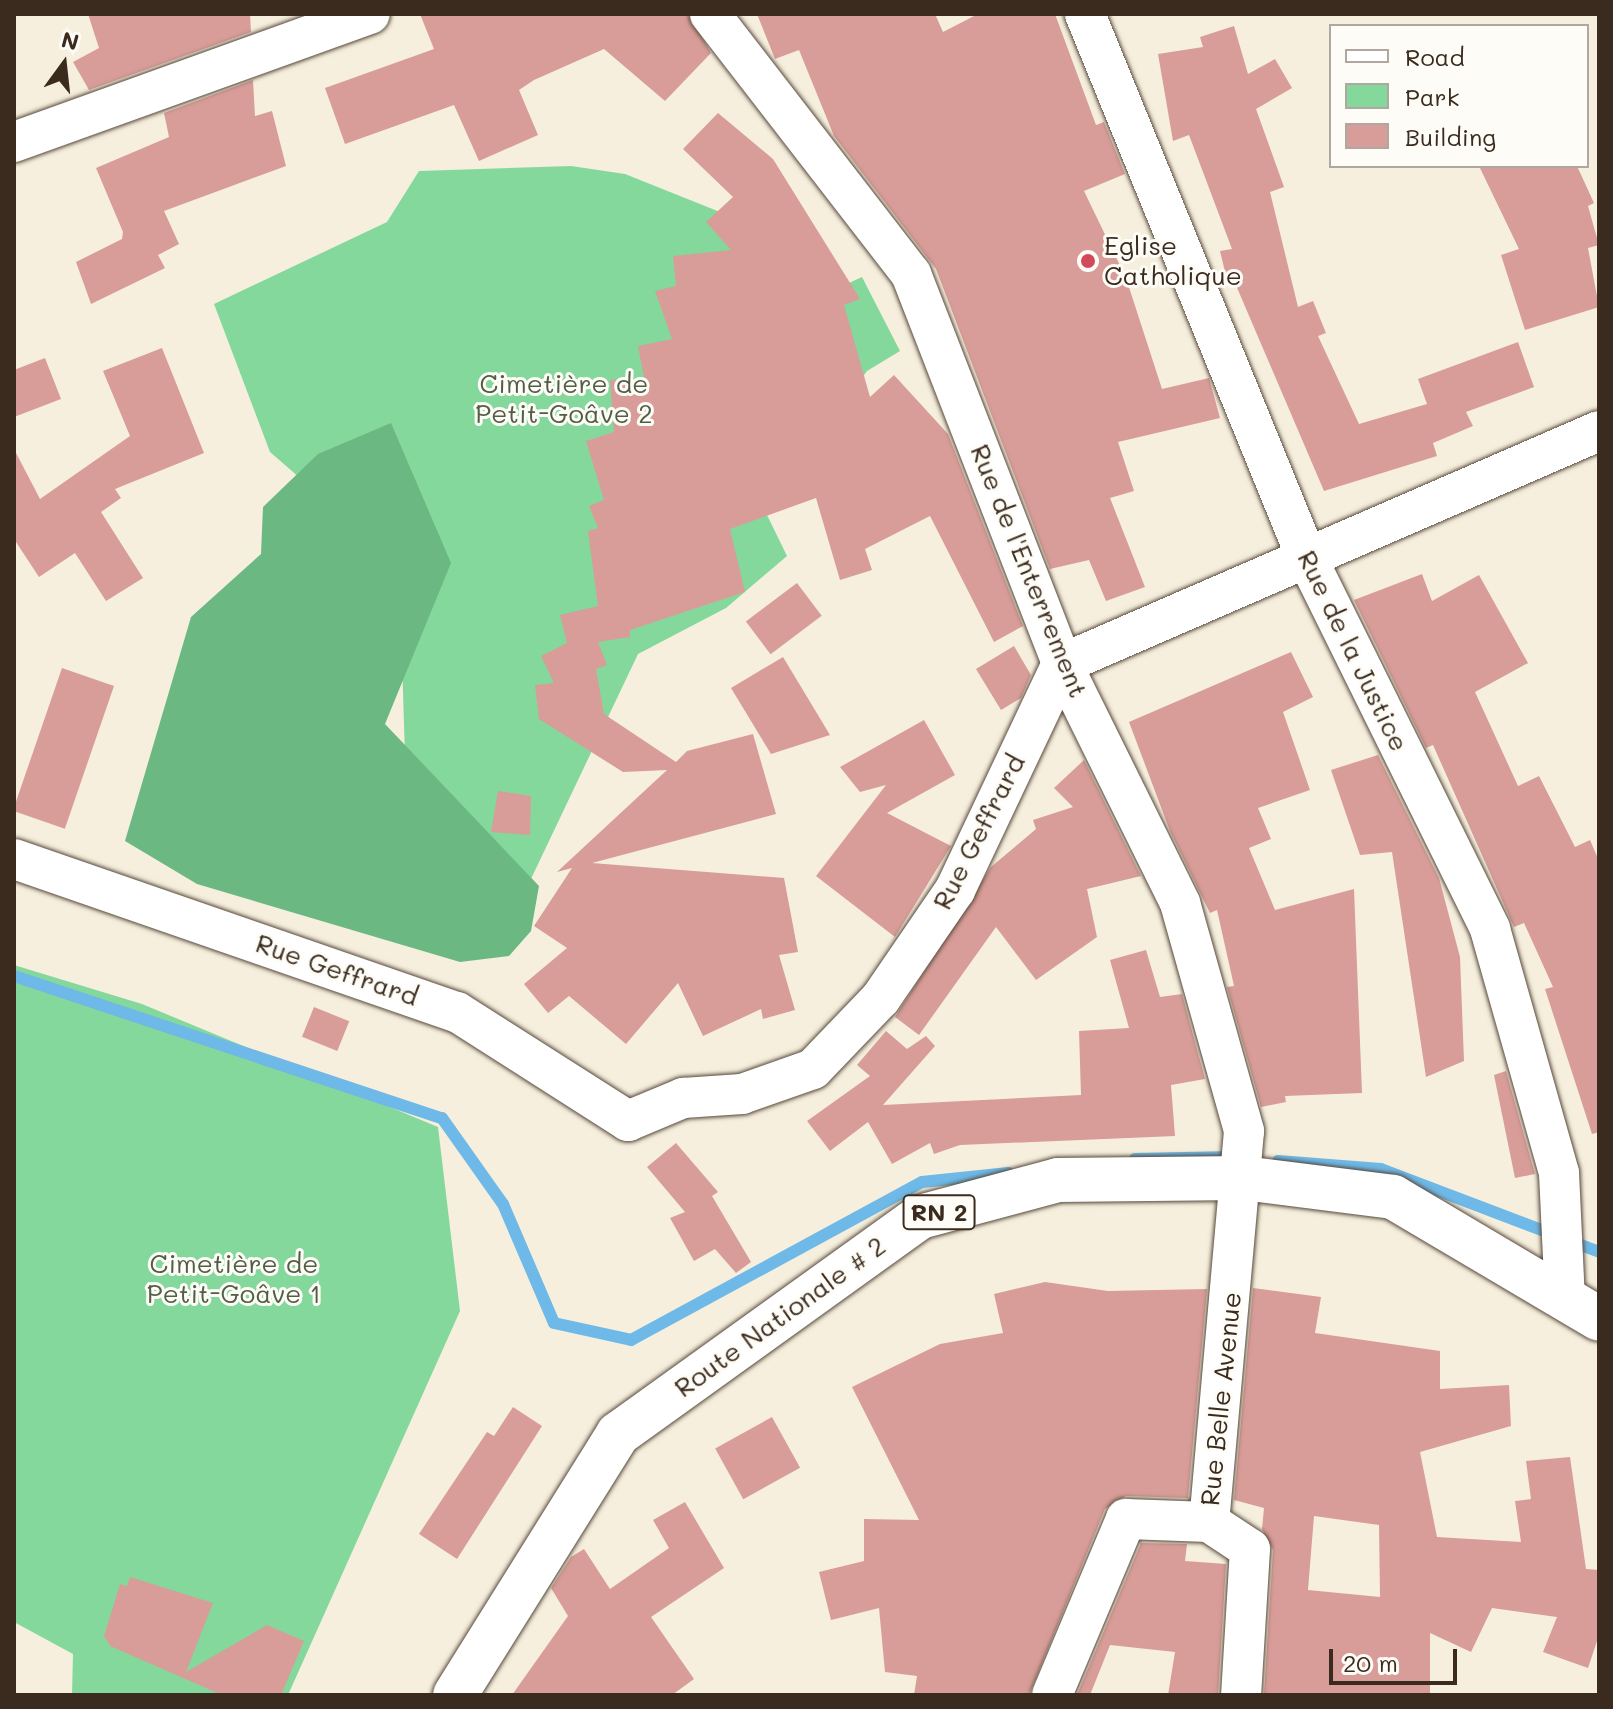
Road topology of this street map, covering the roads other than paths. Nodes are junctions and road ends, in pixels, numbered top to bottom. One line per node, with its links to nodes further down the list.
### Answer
1 (710, 14): 7 (street, Rue de l'Enterrement)
2 (1085, 14): 6 (street, Rue de la Justice)
3 (371, 17): 4 (street)
4 (14, 142)
5 (1599, 431): 6 (street)
6 (1305, 554): 7 (street); 10 (street, Rue de la Justice)
7 (1062, 664): 8 (street, Rue Geffrard); 9 (street, Rue de l'Enterrement)
8 (14, 859)
9 (1243, 1178): 10 (main road, Route Nationale # 2 / RN 2); 11 (street, Rue Belle Avenue); 12 (main road, Route Nationale # 2 / RN 2)
10 (1582, 1310)
11 (1209, 1522): 13 (street); 14 (street, Rue Belle Avenue)
12 (455, 1695)
13 (1052, 1695)
14 (1241, 1695)

